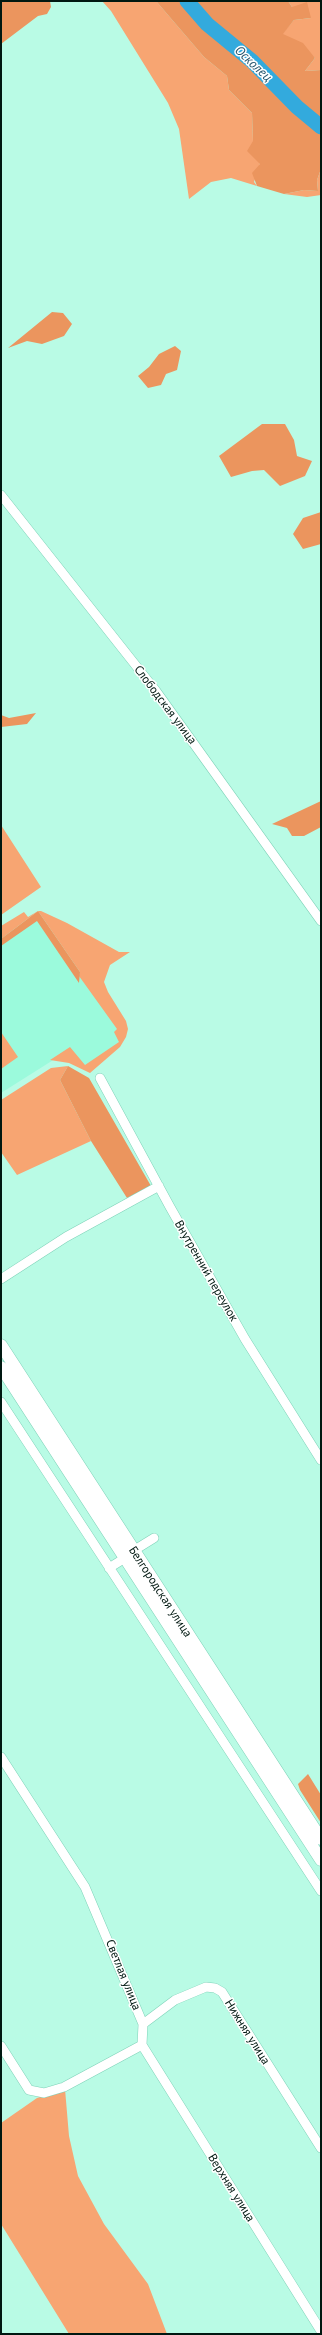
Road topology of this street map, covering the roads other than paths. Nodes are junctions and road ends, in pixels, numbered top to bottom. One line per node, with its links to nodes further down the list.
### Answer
1 (1, 495): 2 (street, Слободская улица)
2 (321, 921)
3 (100, 1078): 4 (street, Внутренний переулок)
4 (159, 1186): 5 (street); 9 (street, Внутренний переулок)
5 (1, 1279)
6 (1, 1345): 11 (main road, Белгородская улица)
7 (1, 1367): 11 (main road, Белгородская улица)
8 (1, 1402): 12 (street)
9 (321, 1460)
10 (154, 1538): 11 (street)
11 (129, 1555): 12 (street); 14 (main road, Белгородская улица); 15 (main road, Белгородская улица)
12 (109, 1568): 16 (street)
13 (1, 1757): 17 (street, Светлая улица)
14 (321, 1839)
15 (321, 1860)
16 (321, 1891)
17 (143, 2024): 18 (street, Светлая улица); 20 (street, Нижняя улица)
18 (142, 2045): 19 (street); 21 (street, Верхняя улица)
19 (1, 2046)
20 (321, 2148)
21 (321, 2331)

